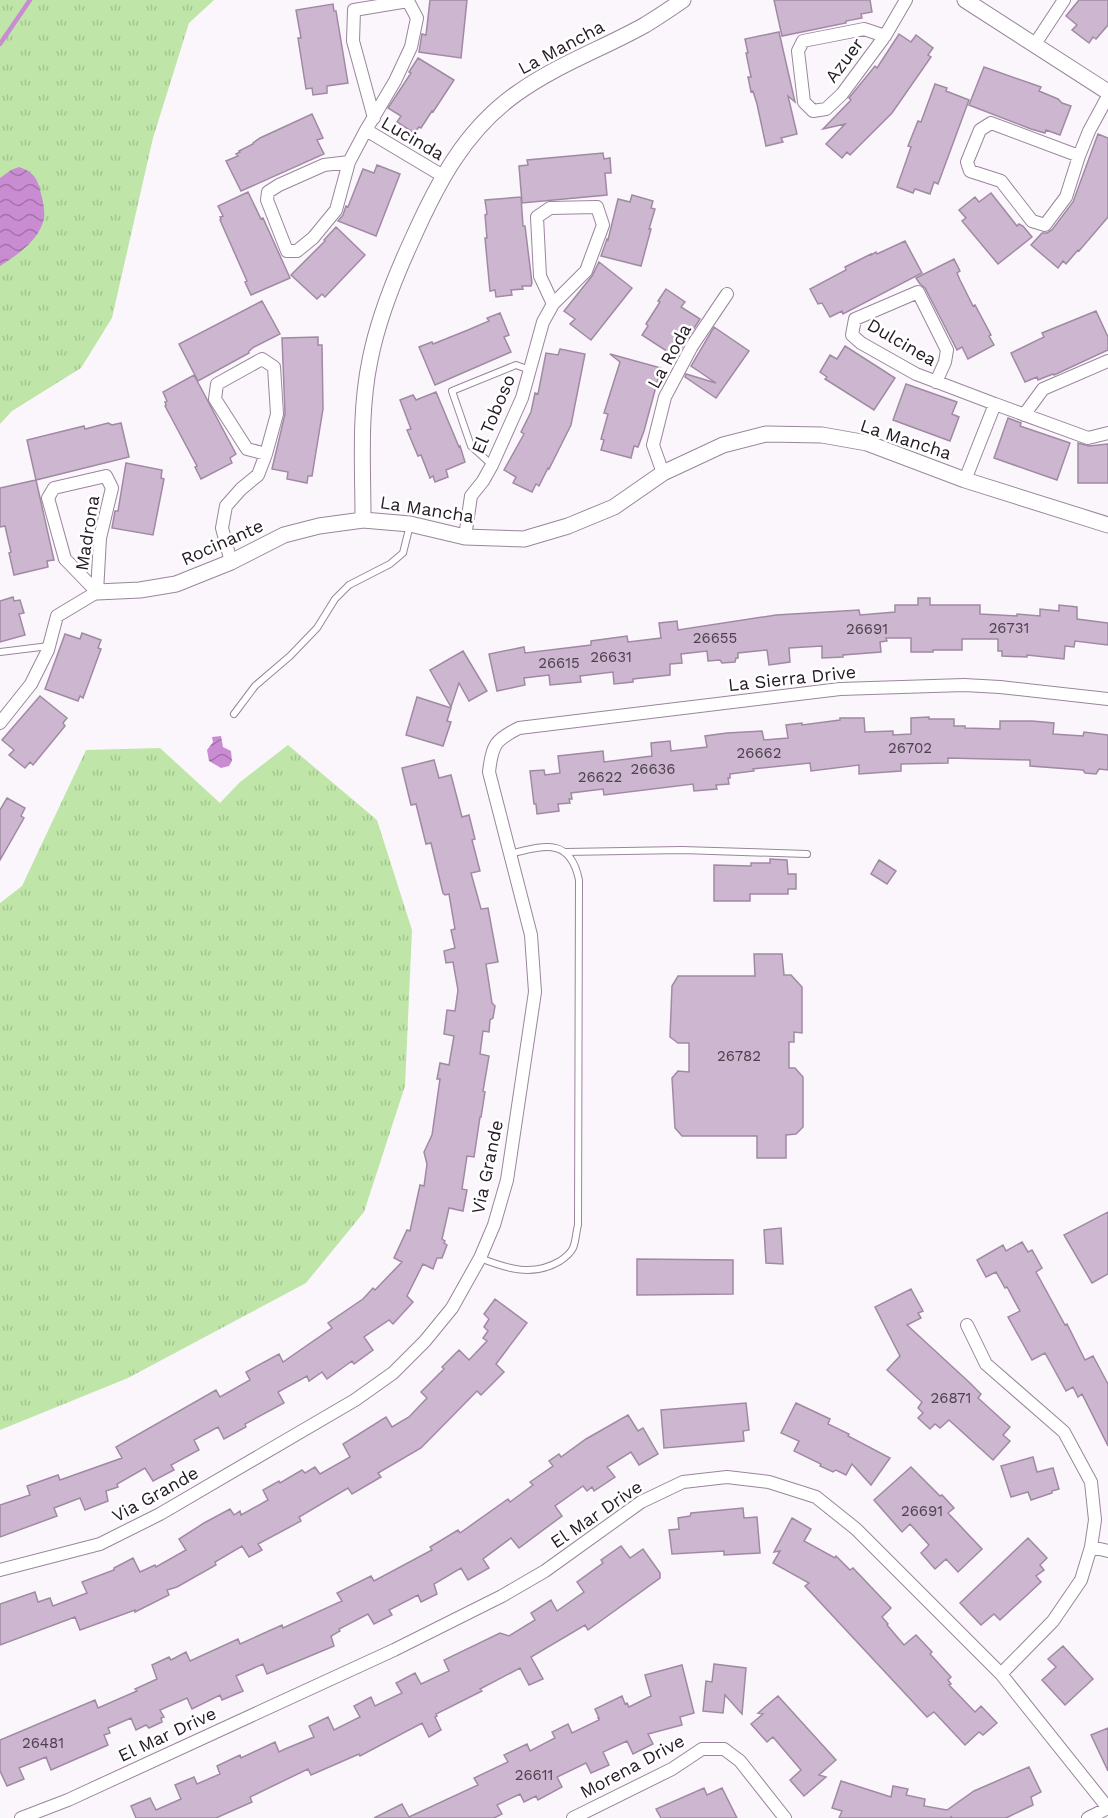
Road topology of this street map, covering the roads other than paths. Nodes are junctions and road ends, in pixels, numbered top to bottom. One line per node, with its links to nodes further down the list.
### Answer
1 (683, 0): 12 (street, La Mancha)
2 (906, 0): 5 (street, Azuer)
3 (965, 0): 6 (street)
4 (1064, 0): 6 (street)
5 (885, 36): 5 (street, Azuer)
6 (1035, 44): 7 (street)
7 (1108, 94): 10 (street)
8 (374, 118): 8 (street, Lucinda); 9 (street, Lucinda)
9 (366, 130): 11 (street, Lucinda); 12 (street, Lucinda)
10 (1079, 156): 10 (street)
11 (349, 162): 11 (street, Lucinda)
12 (443, 176): 25 (street, La Mancha)
13 (727, 294): 23 (street, La Roda)
14 (553, 304): 14 (street, El Toboso); 16 (street, El Toboso)
15 (1108, 361): 19 (street)
16 (530, 370): 22 (street, El Toboso); 22 (lane)
17 (936, 382): 17 (street, Dulcinea); 18 (street, Dulcinea)
18 (995, 404): 19 (street, Dulcinea); 24 (street)
19 (1024, 415): 20 (street, Dulcinea)
20 (1108, 433)
21 (266, 454): 21 (street); 29 (street)
22 (492, 465): 28 (street, El Toboso)
23 (663, 473): 24 (street, La Mancha); 28 (street, La Mancha)
24 (965, 480): 27 (street, La Mancha)
25 (363, 520): 26 (street, La Mancha); 29 (street, Rocinante)
26 (410, 524): 28 (street, La Mancha); 34 (lane)
27 (1108, 525)
28 (465, 537)
29 (231, 562): 30 (street, Rocinante)
30 (97, 592): 30 (street, Madrona); 31 (street)
31 (49, 646): 32 (lane); 35 (street)
32 (0, 652)
33 (1108, 699): 36 (street, La Sierra Drive)
34 (234, 714)
35 (0, 723)
36 (491, 752): 38 (street, Via Grande)
37 (566, 852): 38 (lane); 39 (lane); 40 (lane)
38 (509, 854): 40 (street, Via Grande)
39 (807, 854)
40 (480, 1258): 44 (street, Via Grande)
41 (967, 1325): 42 (street)
42 (1091, 1547): 43 (street); 45 (street)
43 (1108, 1551)
44 (0, 1570)
45 (1001, 1674): 46 (street, El Mar Drive); 47 (street, El Mar Drive)
46 (1108, 1808): 50 (street)
47 (21, 1818)
48 (573, 1818): 49 (street, Morena Drive)
49 (785, 1818)
50 (1088, 1818)

